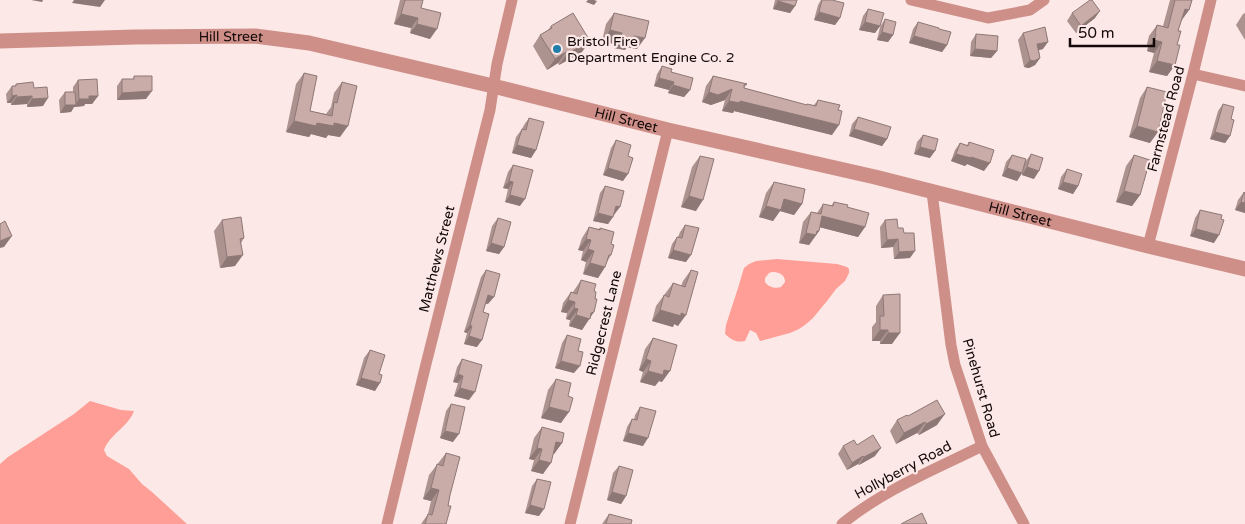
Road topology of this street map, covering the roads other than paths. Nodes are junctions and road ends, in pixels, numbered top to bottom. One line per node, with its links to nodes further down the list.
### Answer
1 (512, 0): 7 (street, Matthews Street)
2 (911, 0): 3 (street)
3 (1044, 0)
4 (1211, 0): 6 (street, Farmstead Road)
5 (0, 41): 7 (street, Hill Street)
6 (1193, 74): 8 (street); 11 (street, Farmstead Road)
7 (493, 86): 9 (street, Hill Street); 14 (street, Matthews Street)
8 (1245, 86)
9 (668, 130): 10 (street, Hill Street); 15 (street, Ridgecrest Lane)
10 (932, 192): 11 (street, Hill Street); 13 (street, Pinehurst Road)
11 (1148, 246): 12 (street, Hill Street)
12 (1245, 269)
13 (982, 446): 16 (street, Hollyberry Road); 17 (street, Pinehurst Road)
14 (387, 524)
15 (570, 524)
16 (842, 524)
17 (1024, 524)

